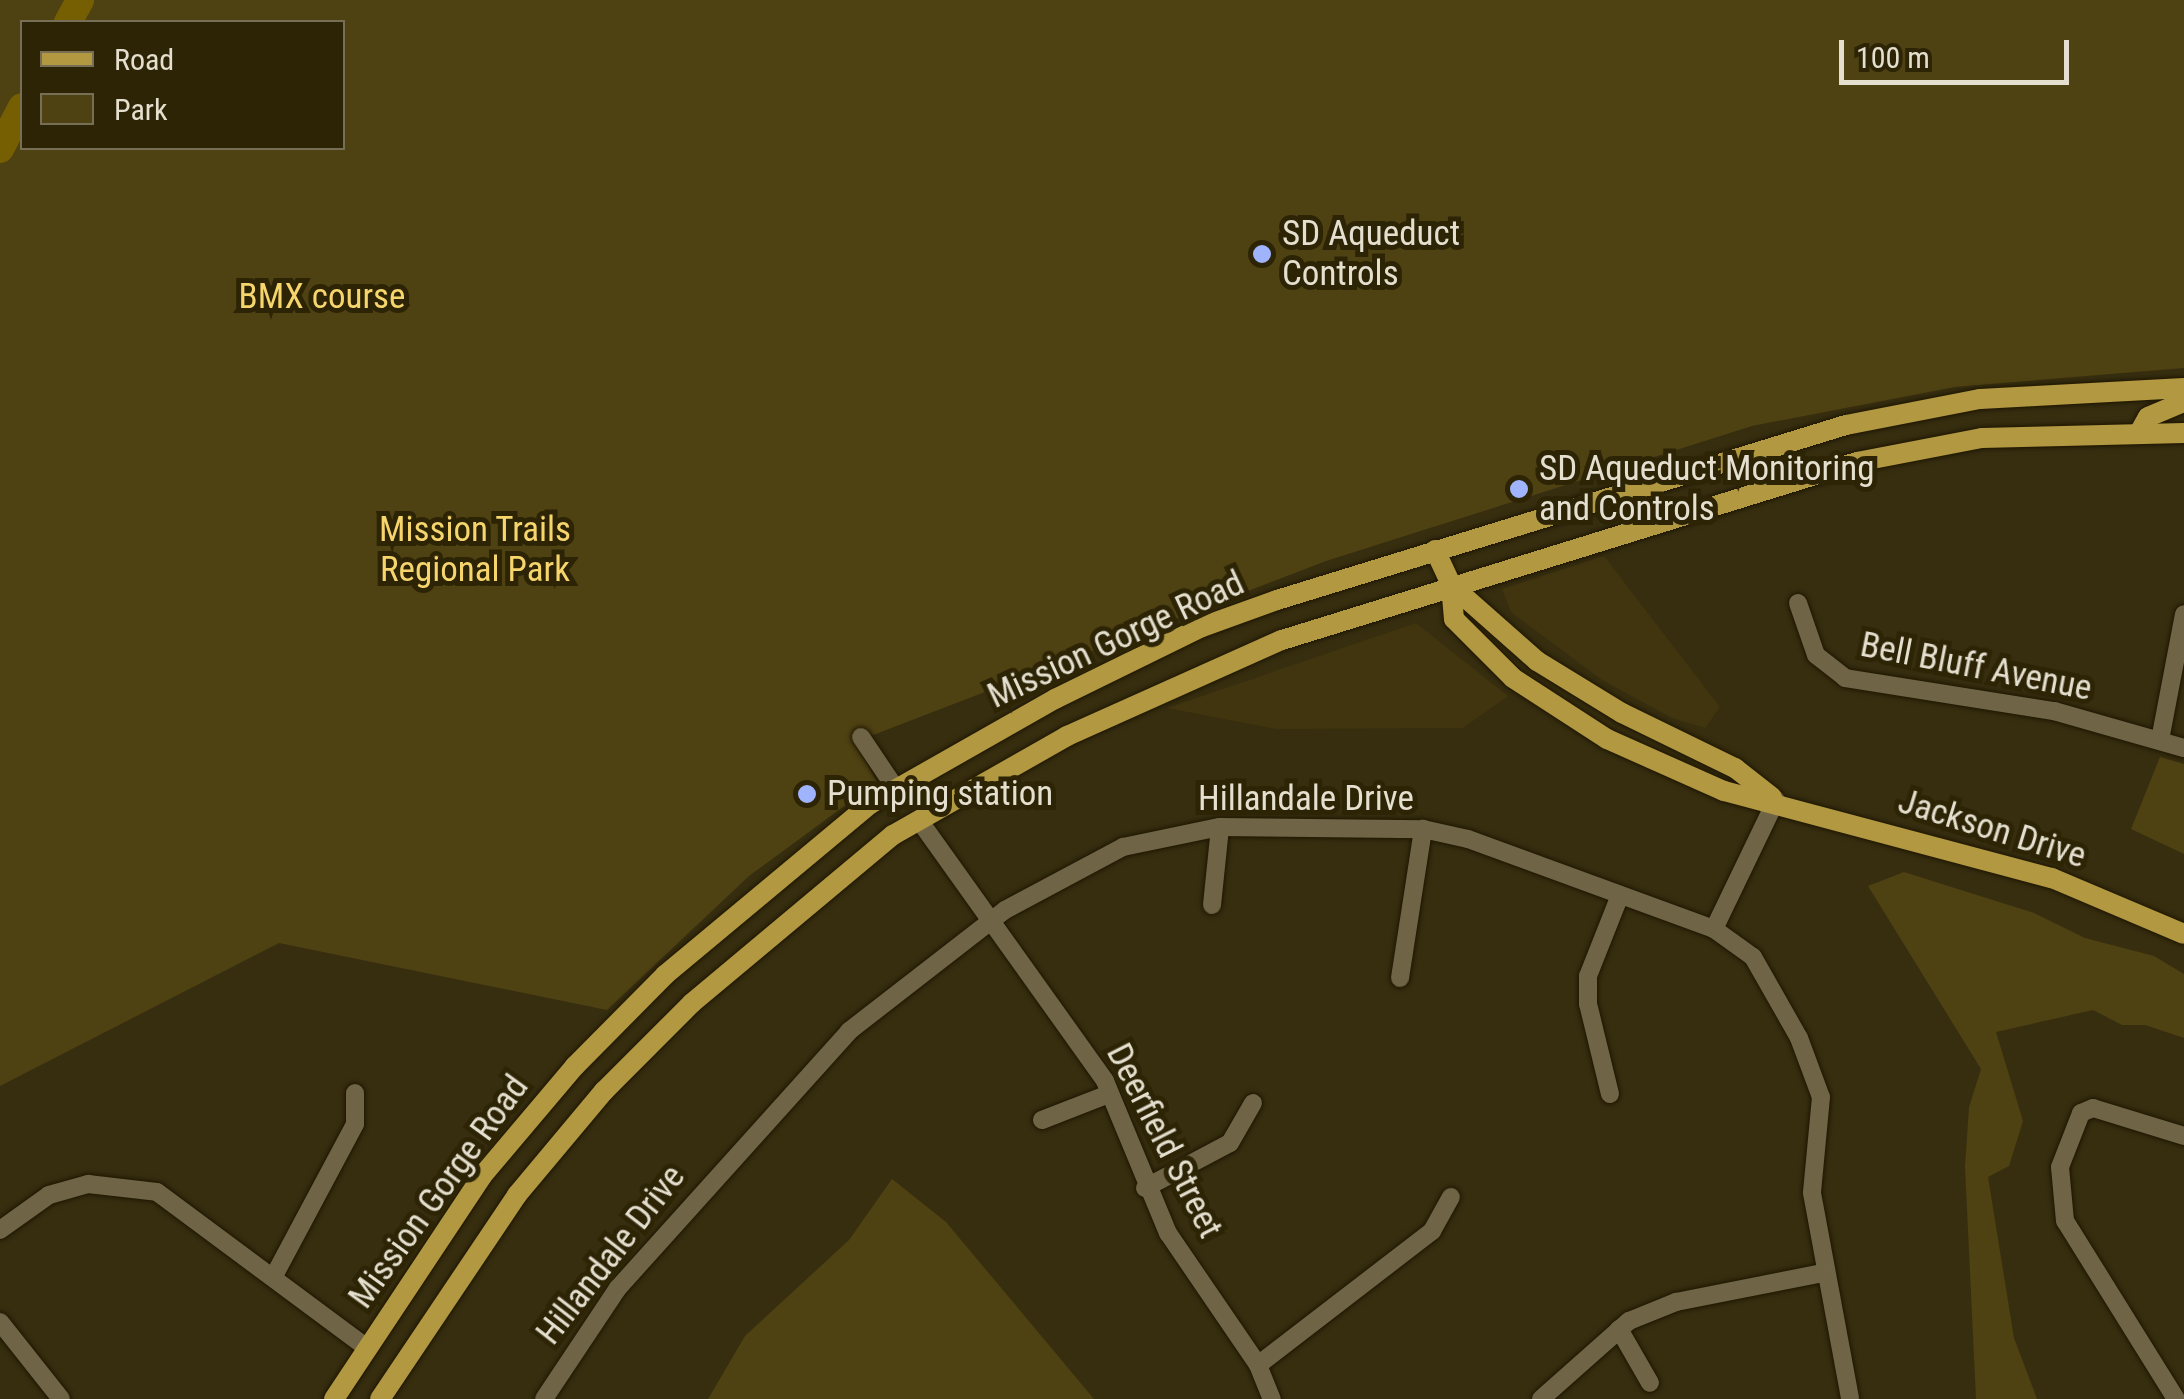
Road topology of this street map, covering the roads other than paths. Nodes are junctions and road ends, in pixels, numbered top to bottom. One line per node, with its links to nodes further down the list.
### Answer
1 (2184, 391): 2 (main road); 4 (main road, Mission Gorge Road)
2 (2139, 433): 3 (main road, Mission Gorge Road); 5 (main road, Mission Gorge Road)
3 (2184, 433)
4 (1435, 550): 5 (main road, Jackson Drive); 11 (main road, Mission Gorge Road)
5 (1451, 585): 12 (main road, Jackson Drive); 12 (main road, Jackson Drive); 13 (main road, Mission Gorge Road)
6 (1798, 603): 9 (street, Bell Bluff Avenue)
7 (2184, 614): 9 (street)
8 (860, 737): 11 (street)
9 (2160, 740): 10 (street, Bell Bluff Avenue)
10 (2184, 748)
11 (896, 790): 35 (main road, Mission Gorge Road)
12 (1776, 800): 19 (street); 20 (main road, Jackson Drive)
13 (919, 820): 18 (street, Deerfield Street); 40 (main road, Mission Gorge Road)
14 (1220, 828): 15 (street, Hillandale Drive); 17 (street); 18 (street, Hillandale Drive)
15 (1424, 829): 16 (street, Hillandale Drive); 21 (street)
16 (1620, 896): 19 (street, Hillandale Drive); 24 (street)
17 (1212, 905)
18 (989, 922): 23 (street, Deerfield Street); 41 (street, Hillandale Drive)
19 (1714, 928): 31 (street, Hillandale Drive)
20 (2184, 934)
21 (1400, 978)
22 (355, 1092): 32 (street)
23 (1109, 1094): 26 (street); 28 (street, Deerfield Street)
24 (1610, 1094)
25 (1254, 1103): 28 (street)
26 (1042, 1120)
27 (2184, 1136): 45 (street)
28 (1144, 1188): 36 (street, Deerfield Street)
29 (1452, 1197): 36 (street)
30 (0, 1230): 32 (street)
31 (1822, 1273): 34 (street); 44 (street, Hillandale Drive)
32 (275, 1274): 35 (street)
33 (0, 1322): 38 (street)
34 (1619, 1328): 37 (street); 43 (street)
35 (366, 1347): 39 (main road, Mission Gorge Road)
36 (1258, 1366): 42 (street, Deerfield Street)
37 (1650, 1382)
38 (61, 1399)
39 (334, 1399)
40 (380, 1399)
41 (544, 1399)
42 (1272, 1399)
43 (1541, 1399)
44 (1850, 1399)
45 (2176, 1399)

